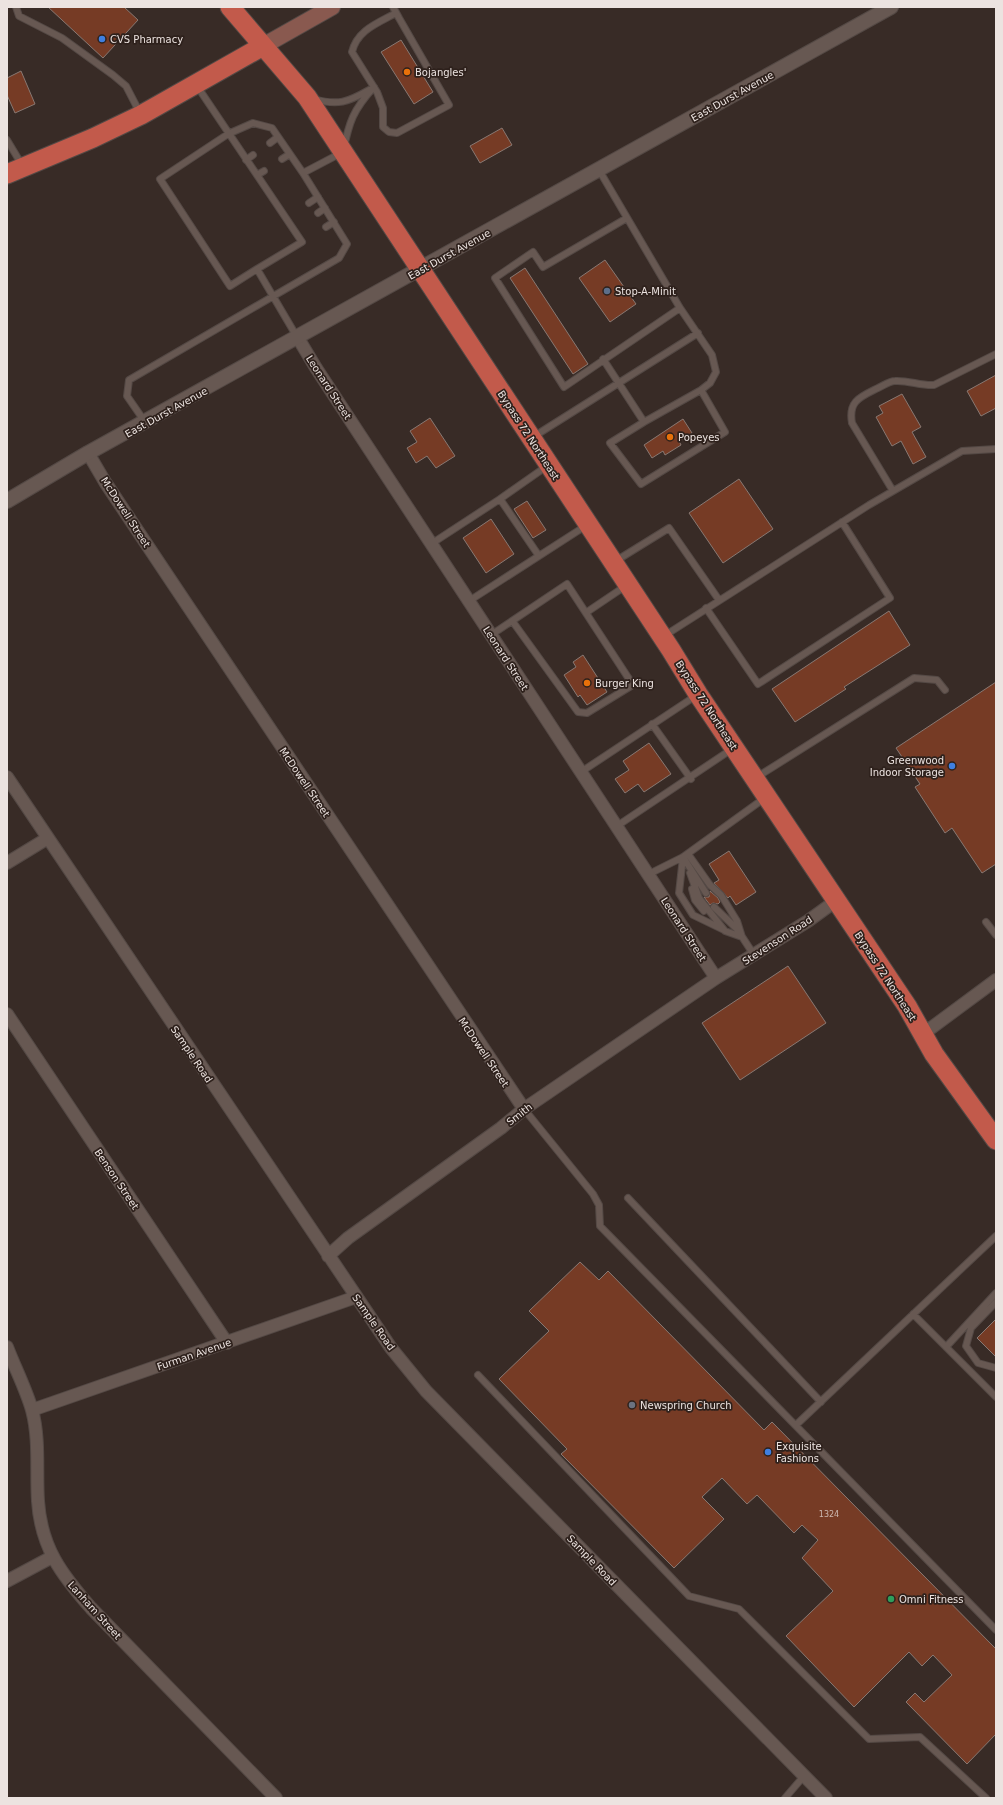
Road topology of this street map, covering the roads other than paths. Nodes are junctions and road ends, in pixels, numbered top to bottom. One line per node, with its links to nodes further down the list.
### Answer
1 (16, 7): 10 (lane)
2 (230, 7): 6 (highway, Bypass 72 Northeast)
3 (332, 7): 6 (main road)
4 (891, 7): 20 (street, East Durst Avenue)
5 (395, 10): 8 (lane); 8 (lane)
6 (264, 46): 7 (highway); 9 (highway, Bypass 72 Northeast)
7 (196, 84): 10 (highway); 11 (lane)
8 (374, 87): 9 (lane); 15 (lane)
9 (307, 97): 15 (highway, Bypass 72 Northeast)
10 (140, 115): 21 (highway)
11 (228, 134): 12 (lane); 19 (lane); 38 (lane)
12 (278, 137): 14 (lane); 16 (lane)
13 (7, 140): 21 (lane)
14 (270, 143)
15 (343, 152): 23 (lane); 39 (highway, Bypass 72 Northeast)
16 (290, 154): 18 (lane); 23 (lane)
17 (253, 155): 19 (lane)
18 (282, 159)
19 (246, 160): 24 (lane)
20 (599, 170): 31 (lane); 39 (street, East Durst Avenue)
21 (15, 171)
22 (264, 171): 24 (lane)
23 (303, 173): 25 (lane)
24 (257, 175): 30 (lane)
25 (318, 197): 26 (lane); 27 (lane)
26 (309, 203)
27 (325, 208): 28 (lane); 32 (lane)
28 (318, 213)
29 (292, 214): 30 (lane)
30 (285, 218): 35 (lane)
31 (626, 218): 41 (lane); 45 (lane)
32 (334, 222): 34 (lane); 40 (lane)
33 (299, 225): 35 (lane)
34 (326, 227)
35 (293, 229): 37 (lane)
36 (308, 238): 37 (lane)
37 (302, 242): 38 (lane)
38 (257, 269): 40 (lane)
39 (420, 270): 43 (street, East Durst Avenue); 50 (highway, Bypass 72 Northeast)
40 (274, 296): 43 (lane); 49 (lane)
41 (680, 308): 42 (lane); 45 (lane)
42 (698, 333): 46 (lane); 47 (lane)
43 (298, 338): 49 (street, East Durst Avenue); 59 (street, Leonard Street)
44 (996, 354): 54 (lane)
45 (603, 359): 46 (lane)
46 (618, 384): 48 (lane); 50 (lane)
47 (701, 390): 48 (lane); 48 (lane)
48 (644, 422)
49 (146, 423): 52 (street, East Durst Avenue)
50 (531, 438): 53 (highway, Bypass 72 Northeast)
51 (996, 449): 54 (lane)
52 (88, 454): 56 (street, East Durst Avenue); 96 (street, McDowell Street)
53 (548, 465): 55 (lane); 58 (highway, Bypass 72 Northeast)
54 (893, 491): 57 (lane)
55 (500, 498): 59 (lane); 60 (lane)
56 (7, 501)
57 (842, 522): 63 (lane); 65 (lane)
58 (588, 524): 60 (lane); 61 (highway, Bypass 72 Northeast)
59 (431, 544): 64 (street, Leonard Street)
60 (538, 556): 64 (lane)
61 (613, 562): 62 (highway, Bypass 72 Northeast); 63 (lane)
62 (628, 585): 66 (lane); 69 (highway, Bypass 72 Northeast)
63 (719, 600): 65 (lane)
64 (469, 601): 68 (street, Leonard Street)
65 (706, 608): 69 (lane)
66 (587, 612): 67 (lane); 67 (lane)
67 (512, 622): 68 (lane)
68 (490, 636): 74 (street, Leonard Street)
69 (663, 637): 71 (highway, Bypass 72 Northeast)
70 (946, 690): 76 (lane)
71 (698, 694): 72 (lane); 73 (highway, Bypass 72 Northeast)
72 (652, 724): 74 (lane); 77 (lane)
73 (735, 748): 76 (highway, Bypass 72 Northeast); 77 (lane)
74 (581, 772): 79 (street, Leonard Street)
75 (7, 777): 80 (street, Sample Road)
76 (756, 778): 78 (highway, Bypass 72 Northeast)
77 (691, 779): 79 (lane)
78 (768, 796): 81 (lane); 85 (highway, Bypass 72 Northeast)
79 (617, 826): 83 (street, Leonard Street)
80 (48, 838): 82 (street); 100 (street, Sample Road)
81 (686, 855): 83 (lane); 84 (lane); 88 (lane); 88 (lane); 90 (lane)
82 (7, 863)
83 (649, 874): 92 (street, Leonard Street)
84 (706, 893)
85 (837, 900): 91 (street, Stevenson Road); 95 (highway, Bypass 72 Northeast)
86 (714, 907): 90 (lane)
87 (986, 922): 89 (lane)
88 (725, 931): 90 (lane)
89 (996, 935)
90 (742, 937): 91 (lane)
91 (754, 955): 92 (street, Stevenson Road)
92 (716, 978): 96 (street, Smith)
93 (996, 980): 95 (street)
94 (7, 1014): 105 (street, Benson Street)
95 (923, 1034): 97 (highway, Bypass 72 Northeast)
96 (524, 1109): 100 (street, Smith); 113 (lane)
97 (996, 1140)
98 (628, 1198): 111 (lane)
99 (996, 1236): 104 (lane)
100 (328, 1256): 102 (street, Sample Road)
101 (996, 1293): 107 (lane)
102 (356, 1297): 105 (street, Furman Avenue); 117 (street, Sample Road)
103 (996, 1302): 108 (lane)
104 (913, 1314): 107 (lane); 111 (lane)
105 (227, 1343): 112 (street, Furman Avenue)
106 (7, 1347): 112 (street, Lanham Street)
107 (946, 1347): 110 (lane)
108 (996, 1368)
109 (478, 1375): 121 (lane)
110 (996, 1397)
111 (821, 1402): 113 (lane)
112 (32, 1410): 114 (street, Lanham Street)
113 (796, 1425): 116 (lane)
114 (52, 1557): 115 (street); 118 (street, Lanham Street)
115 (7, 1582)
116 (996, 1630)
117 (804, 1776): 119 (lane); 120 (street, Sample Road)
118 (276, 1798)
119 (785, 1798)
120 (826, 1798)
121 (986, 1798)

